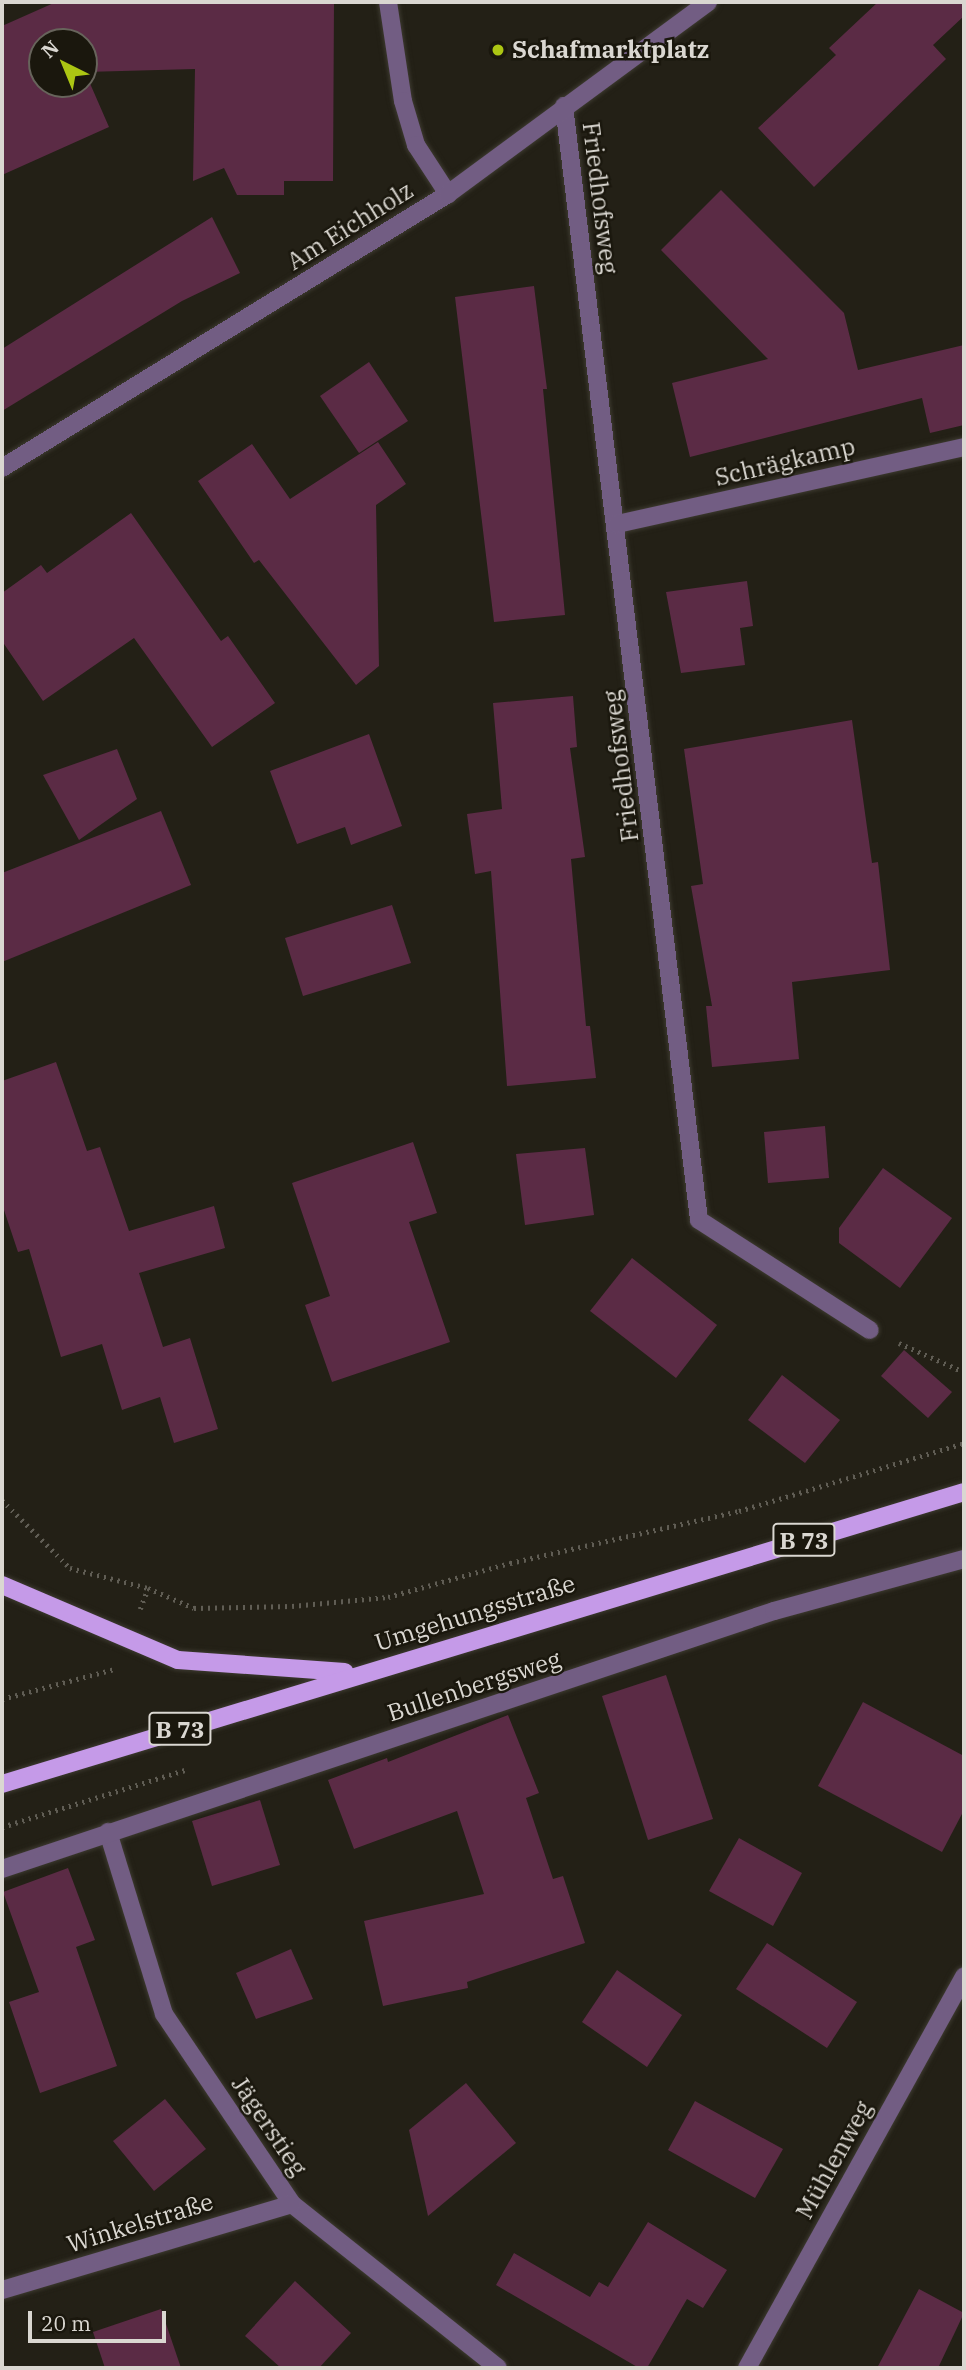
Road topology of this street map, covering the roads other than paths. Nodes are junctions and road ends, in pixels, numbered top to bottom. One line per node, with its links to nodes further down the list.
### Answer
1 (388, 2): 4 (street)
2 (708, 2): 3 (street, Am Eichholz)
3 (564, 106): 4 (street, Am Eichholz); 7 (street, Friedhofsweg)
4 (448, 194): 6 (street, Am Eichholz)
5 (964, 447): 7 (street, Schrägkamp)
6 (2, 468)
7 (617, 524): 8 (street, Friedhofsweg)
8 (870, 1329)
9 (964, 1492): 12 (main road, Umgehungsstraße / B 73)
10 (964, 1559): 14 (street, Bullenbergsweg)
11 (2, 1585): 12 (main road)
12 (359, 1673): 13 (main road, Umgehungsstraße / B 73)
13 (2, 1784)
14 (108, 1832): 15 (street, Bullenbergsweg); 17 (street, Jägerstieg)
15 (2, 1869)
16 (964, 1976): 20 (street, Mühlenweg)
17 (292, 2204): 18 (street, Winkelstraße); 19 (street, Jägerstieg)
18 (2, 2290)
19 (498, 2368)
20 (747, 2368)

